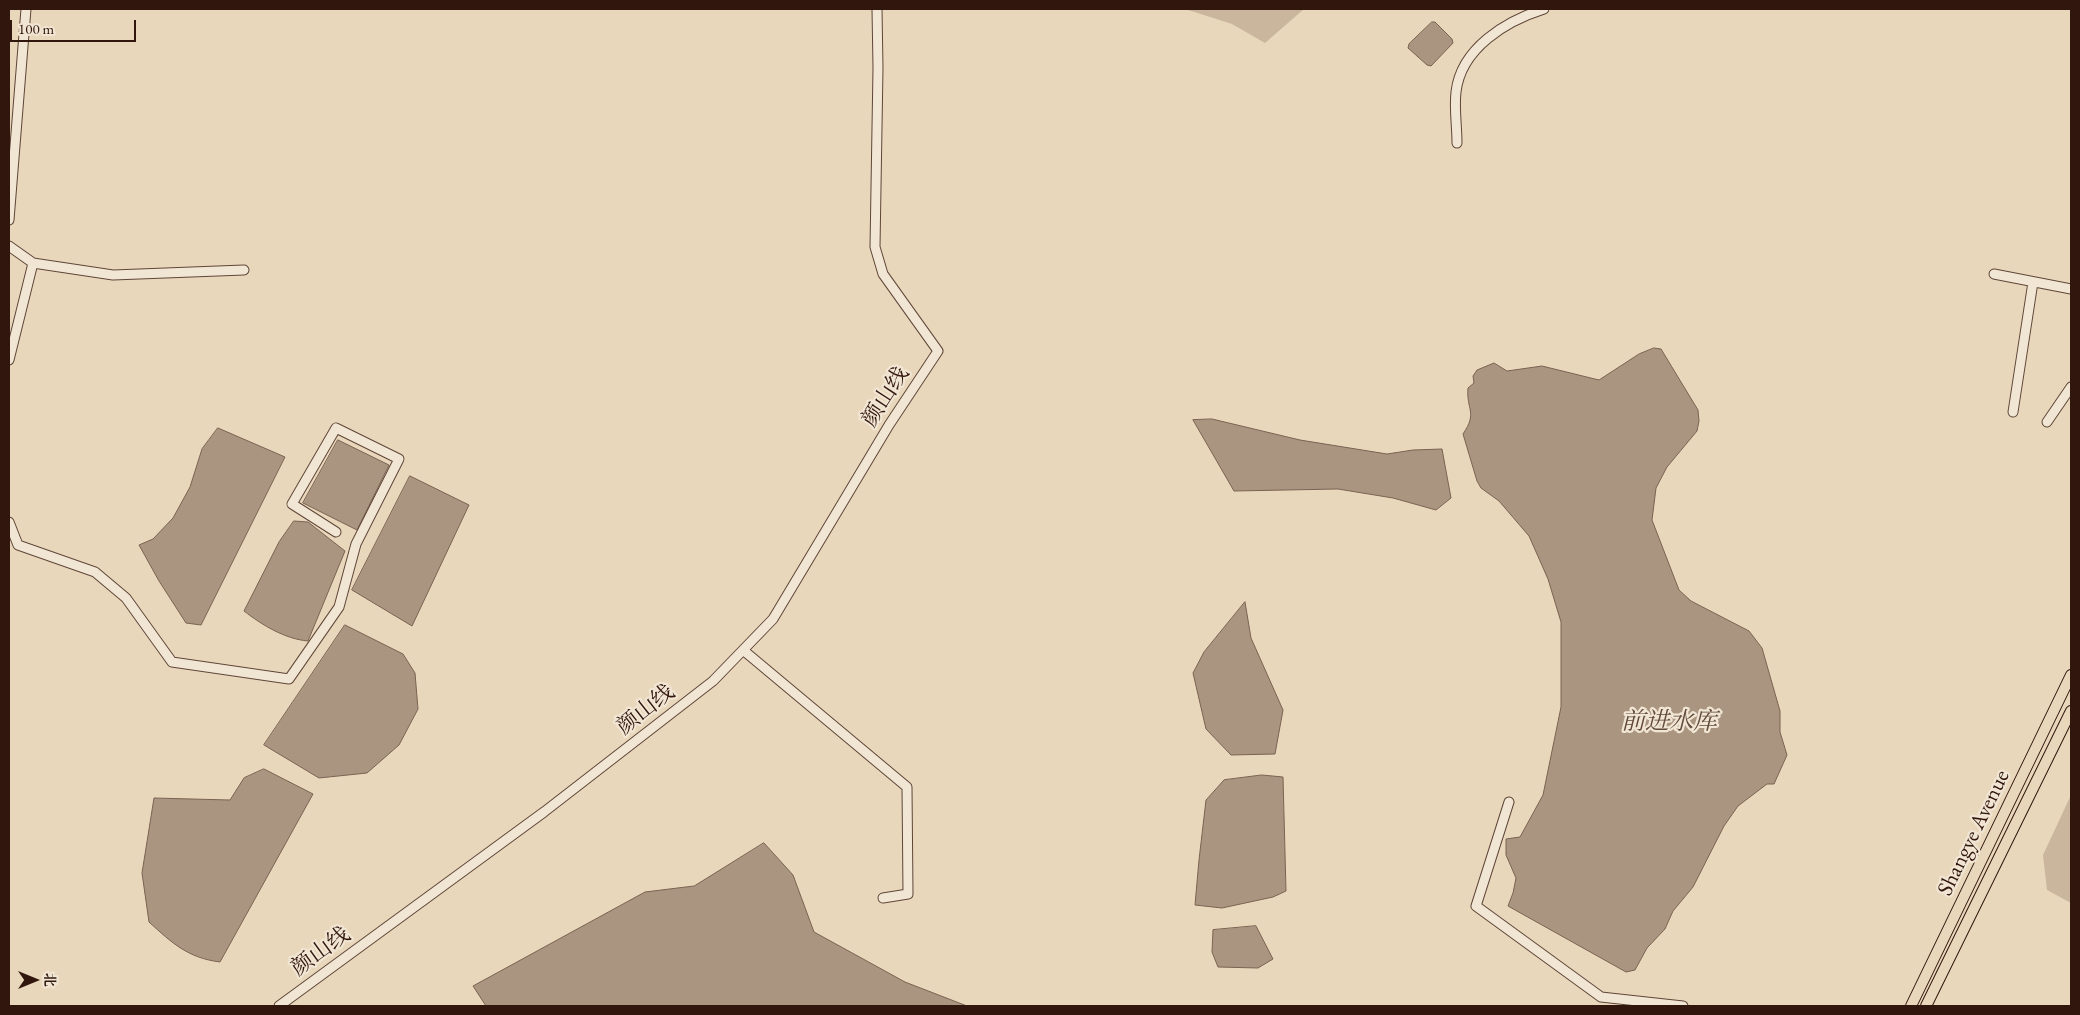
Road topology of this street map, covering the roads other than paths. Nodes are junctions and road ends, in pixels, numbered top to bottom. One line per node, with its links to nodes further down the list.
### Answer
1 (26, 9): 5 (street)
2 (877, 9): 18 (street, 颜山线)
3 (1544, 9): 4 (street)
4 (1457, 142)
5 (9, 220)
6 (9, 246): 7 (street)
7 (33, 263): 8 (street); 12 (street)
8 (244, 270)
9 (1994, 274): 10 (street)
10 (2033, 282): 11 (street); 14 (street)
11 (2071, 289)
12 (9, 360)
13 (2071, 387): 15 (street)
14 (2013, 412)
15 (2047, 422)
16 (9, 522): 17 (street)
17 (336, 532)
18 (743, 650): 22 (street); 23 (street, 颜山线)
19 (2071, 675): 25 (main road, Shangye Avenue)
20 (2071, 711): 26 (main road, Shangye Avenue)
21 (1509, 802): 24 (street)
22 (883, 898)
23 (279, 1006)
24 (1684, 1006)
25 (1911, 1006)
26 (1926, 1006)

